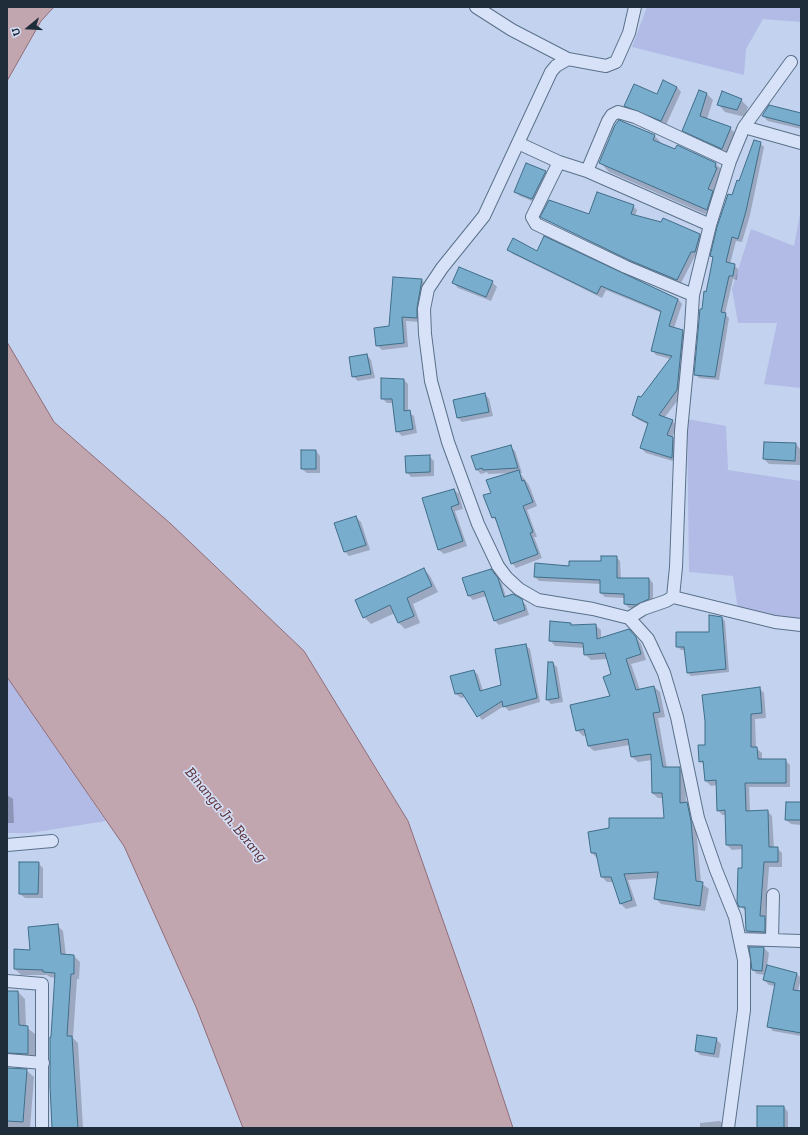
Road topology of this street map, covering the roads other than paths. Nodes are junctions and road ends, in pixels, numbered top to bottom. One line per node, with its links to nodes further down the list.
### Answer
1 (476, 7): 3 (street)
2 (635, 7): 3 (street)
3 (568, 59): 6 (street)
4 (791, 62): 5 (street)
5 (744, 127): 7 (street); 8 (street)
6 (518, 143): 9 (street); 14 (street)
7 (801, 143)
8 (730, 161): 10 (street); 11 (street)
9 (559, 162): 10 (street); 12 (street)
10 (587, 171): 11 (street)
11 (710, 225): 12 (street)
12 (693, 295): 13 (street)
13 (673, 597): 14 (street); 15 (street)
14 (629, 618): 19 (street)
15 (801, 625)
16 (52, 841): 17 (street)
17 (7, 845)
18 (773, 895): 20 (street)
19 (740, 939): 20 (street); 26 (street)
20 (772, 939): 21 (street)
21 (801, 941)
22 (7, 981): 24 (street)
23 (7, 1060): 24 (street)
24 (43, 1063): 25 (street)
25 (42, 1128)
26 (728, 1128)

